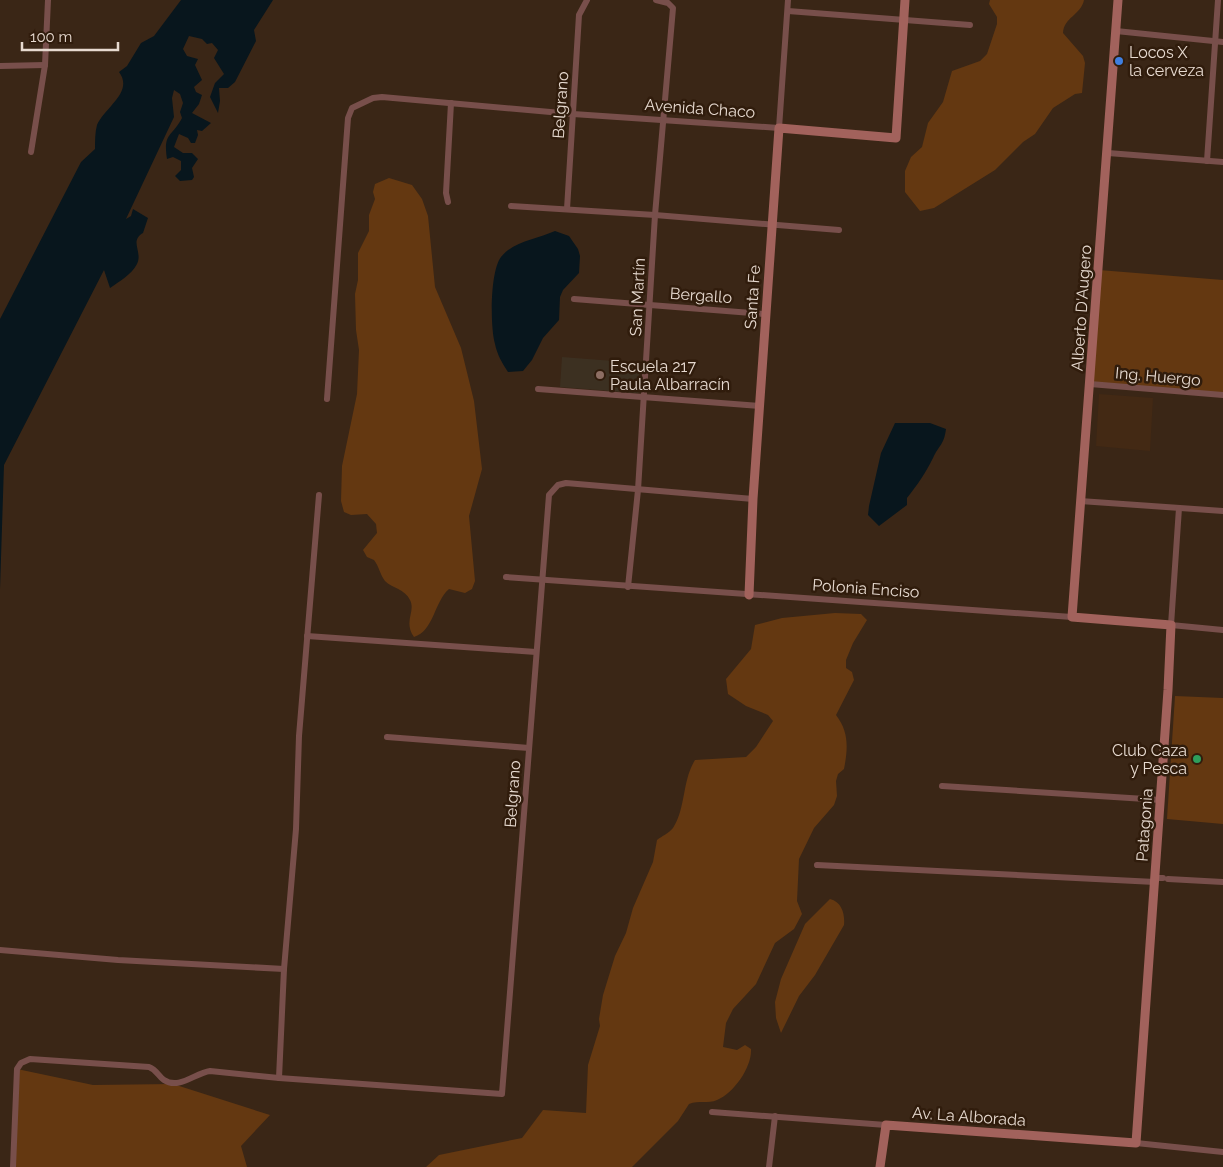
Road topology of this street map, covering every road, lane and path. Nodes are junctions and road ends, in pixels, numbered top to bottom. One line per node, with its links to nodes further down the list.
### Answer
1 (48, 0): 14 (street)
2 (656, 0): 18 (street, San Martín)
3 (788, 0): 8 (street, Santa Fe)
4 (905, 0): 9 (main road)
5 (1118, 0): 11 (main road, Alberto D'Augero)
6 (1218, 0): 12 (street)
7 (585, 2): 17 (street, Belgrano)
8 (788, 12): 9 (street); 19 (street, Santa Fe)
9 (904, 19): 10 (street); 19 (main road, Avenida Chaco)
10 (970, 25)
11 (1116, 31): 12 (street); 21 (main road, Alberto D'Augero)
12 (1214, 42): 13 (street); 22 (street)
13 (1223, 42)
14 (45, 65): 15 (street); 20 (street)
15 (0, 66)
16 (451, 103): 17 (street, Avenida Chaco); 24 (street); 37 (street, Avenida Chaco)
17 (573, 114): 18 (street, Avenida Chaco); 26 (street, Belgrano)
18 (663, 120): 19 (street, Avenida Chaco); 27 (street, San Martín)
19 (779, 128): 28 (main road, Santa Fe)
20 (31, 152)
21 (1108, 153): 22 (street); 33 (main road, Alberto D'Augero)
22 (1207, 160): 23 (street)
23 (1223, 162)
24 (448, 202)
25 (511, 206): 26 (street)
26 (567, 209): 27 (street)
27 (655, 215): 28 (street); 31 (street, San Martín)
28 (772, 224): 29 (street); 32 (main road, Santa Fe)
29 (839, 230)
30 (574, 299): 31 (street, Bergallo)
31 (651, 306): 32 (street, Bergallo); 36 (street, San Martín)
32 (765, 314): 38 (main road, Santa Fe)
33 (1090, 384): 35 (street, Ing. Huergo); 42 (main road, Alberto D'Augero)
34 (538, 389): 36 (street)
35 (1223, 395)
36 (645, 398): 38 (street); 39 (street, San Martín)
37 (327, 399)
38 (760, 406): 41 (main road, Santa Fe)
39 (638, 490): 41 (street); 46 (street, Belgrano); 47 (street, San Martín)
40 (319, 495): 52 (street)
41 (753, 499): 48 (main road, Santa Fe)
42 (1080, 502): 43 (street); 49 (main road, Alberto D'Augero)
43 (1179, 508): 44 (street); 50 (street, Patagonia)
44 (1223, 511)
45 (506, 577): 46 (street, Polonia Enciso)
46 (542, 581): 47 (street, Polonia Enciso); 53 (street, Belgrano)
47 (628, 587): 48 (street, Polonia Enciso)
48 (749, 595): 49 (street, Polonia Enciso)
49 (1072, 617): 50 (main road, Polonia Enciso)
50 (1171, 625): 51 (street, Polonia Enciso); 57 (main road, Patagonia)
51 (1223, 630)
52 (307, 636): 53 (street); 62 (street)
53 (536, 652): 55 (street, Belgrano)
54 (388, 738): 55 (street)
55 (529, 748): 63 (street, Belgrano)
56 (942, 786): 57 (street)
57 (1161, 800): 59 (main road, Patagonia)
58 (817, 865): 59 (street)
59 (1160, 879): 60 (street); 67 (main road, Patagonia)
60 (1223, 882)
61 (0, 950): 62 (street)
62 (284, 969): 63 (street)
63 (279, 1078): 69 (street)
64 (712, 1112): 65 (street, Av. La Alborada)
65 (775, 1116): 66 (street, Av. La Alborada); 70 (street)
66 (886, 1125): 67 (main road, Av. La Alborada); 71 (main road)
67 (1136, 1143): 68 (street, Av. La Alborada)
68 (1223, 1152)
69 (13, 1167)
70 (769, 1167)
71 (880, 1167)

